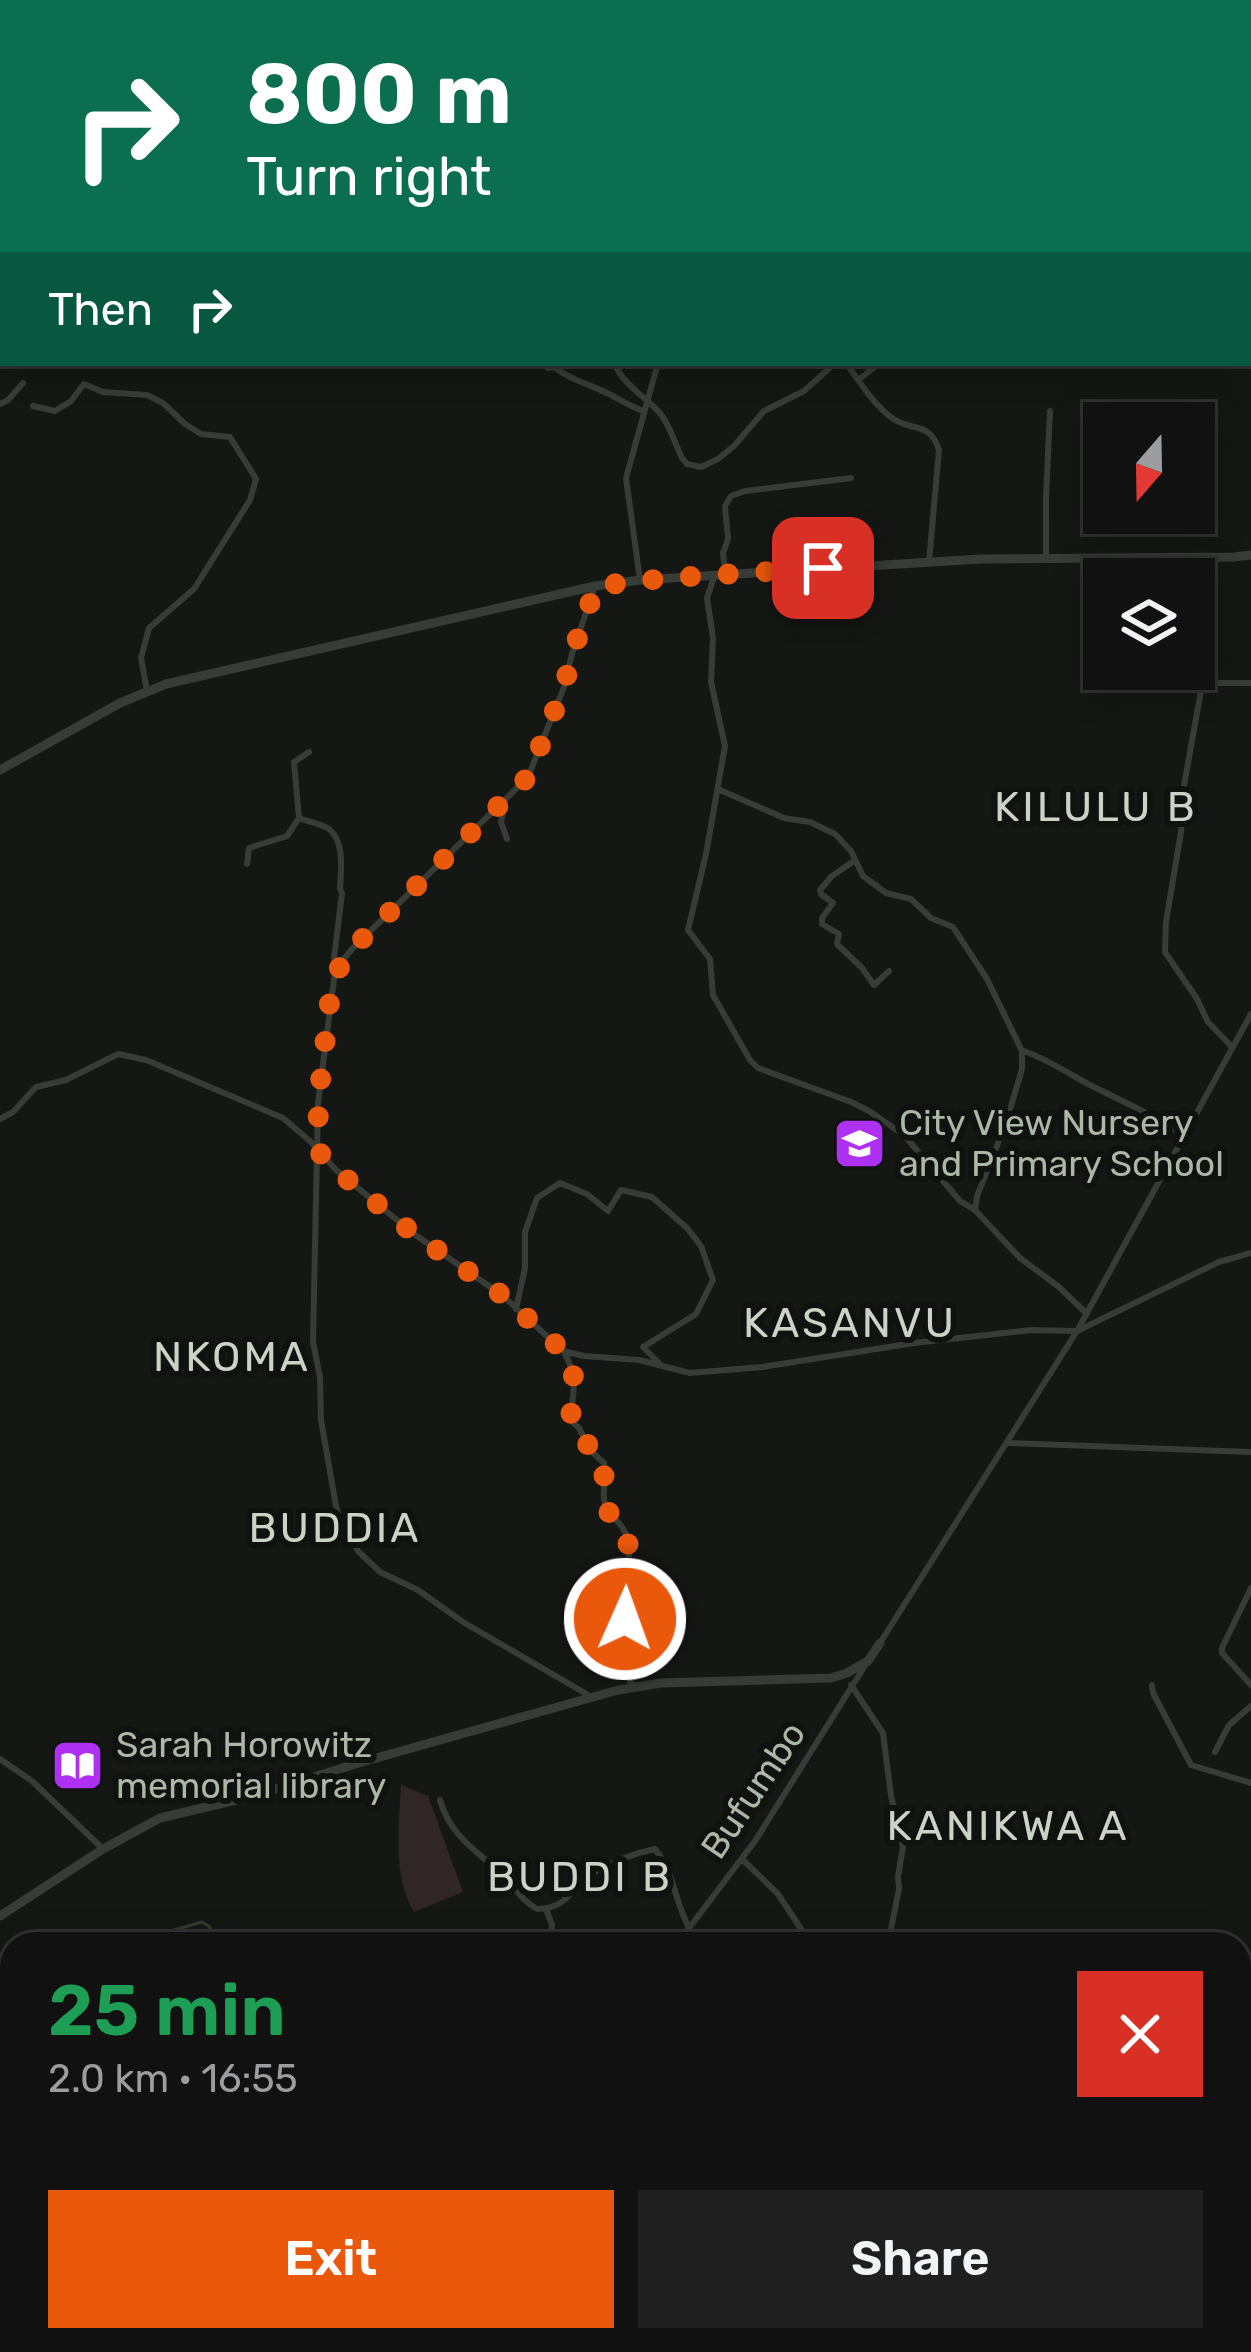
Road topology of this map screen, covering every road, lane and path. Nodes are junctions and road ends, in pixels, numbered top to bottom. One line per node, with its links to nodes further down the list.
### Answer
1 (615, 366): 11 (street)
2 (657, 366): 11 (street)
3 (832, 366): 11 (street)
4 (848, 366): 7 (street)
5 (876, 366): 7 (street)
6 (548, 368): 11 (street)
7 (858, 380): 18 (street)
8 (22, 383): 9 (street)
9 (0, 404)
10 (33, 406): 25 (street)
11 (645, 407): 20 (street)
12 (1050, 410): 17 (street)
13 (850, 478): 19 (street)
14 (1251, 554): 16 (street)
15 (1099, 557): 16 (street); 17 (street)
16 (1210, 557)
17 (1046, 558): 18 (street)
18 (929, 562): 19 (street)
19 (720, 574): 20 (street); 28 (street)
20 (640, 580): 21 (street)
21 (596, 586): 25 (street); 29 (street)
22 (1251, 683): 23 (street)
23 (1215, 684)
24 (1201, 690): 37 (street)
25 (147, 691): 27 (street)
26 (309, 752): 30 (street)
27 (1, 768)
28 (718, 789): 32 (street); 44 (street)
29 (506, 797): 31 (street); 34 (street)
30 (299, 818): 33 (street); 34 (street)
31 (507, 838)
32 (855, 860): 35 (street); 38 (street)
33 (247, 864)
34 (342, 961): 42 (street)
35 (889, 971)
36 (1251, 1014): 37 (street)
37 (1232, 1047): 41 (street)
38 (1022, 1051): 41 (street); 44 (street)
39 (0, 1119): 40 (street)
40 (301, 1133): 42 (street); 43 (street)
41 (1185, 1136): 47 (street)
42 (318, 1137): 43 (street)
43 (319, 1152): 46 (street); 62 (street)
44 (975, 1210): 47 (street)
45 (1251, 1253): 48 (street)
46 (516, 1309): 49 (street); 51 (street)
47 (1087, 1314): 48 (street)
48 (1077, 1331): 51 (street); 53 (street)
49 (563, 1351): 50 (street); 52 (street)
50 (584, 1356): 51 (street); 52 (street)
51 (662, 1366)
52 (573, 1370): 61 (street)
53 (1008, 1443): 54 (street); 56 (street)
54 (1251, 1452)
55 (1251, 1588): 58 (street)
56 (880, 1643): 57 (street)
57 (868, 1661): 59 (street, Bufumbo); 61 (street)
58 (1251, 1684)
59 (851, 1685): 69 (street, Bufumbo); 76 (street)
60 (1152, 1685): 66 (street)
61 (640, 1688): 62 (street)
62 (592, 1697): 68 (street)
63 (1251, 1706): 64 (street)
64 (1216, 1752)
65 (0, 1759): 68 (street)
66 (1251, 1783)
67 (440, 1800): 70 (street)
68 (103, 1849): 71 (street)
69 (742, 1859): 72 (street, Bufumbo); 75 (street)
70 (546, 1909): 72 (street); 73 (street)
71 (0, 1916)
72 (689, 1928): 74 (street, Bufumbo)
73 (551, 1932)
74 (687, 1932)
75 (803, 1932)
76 (890, 1932)

